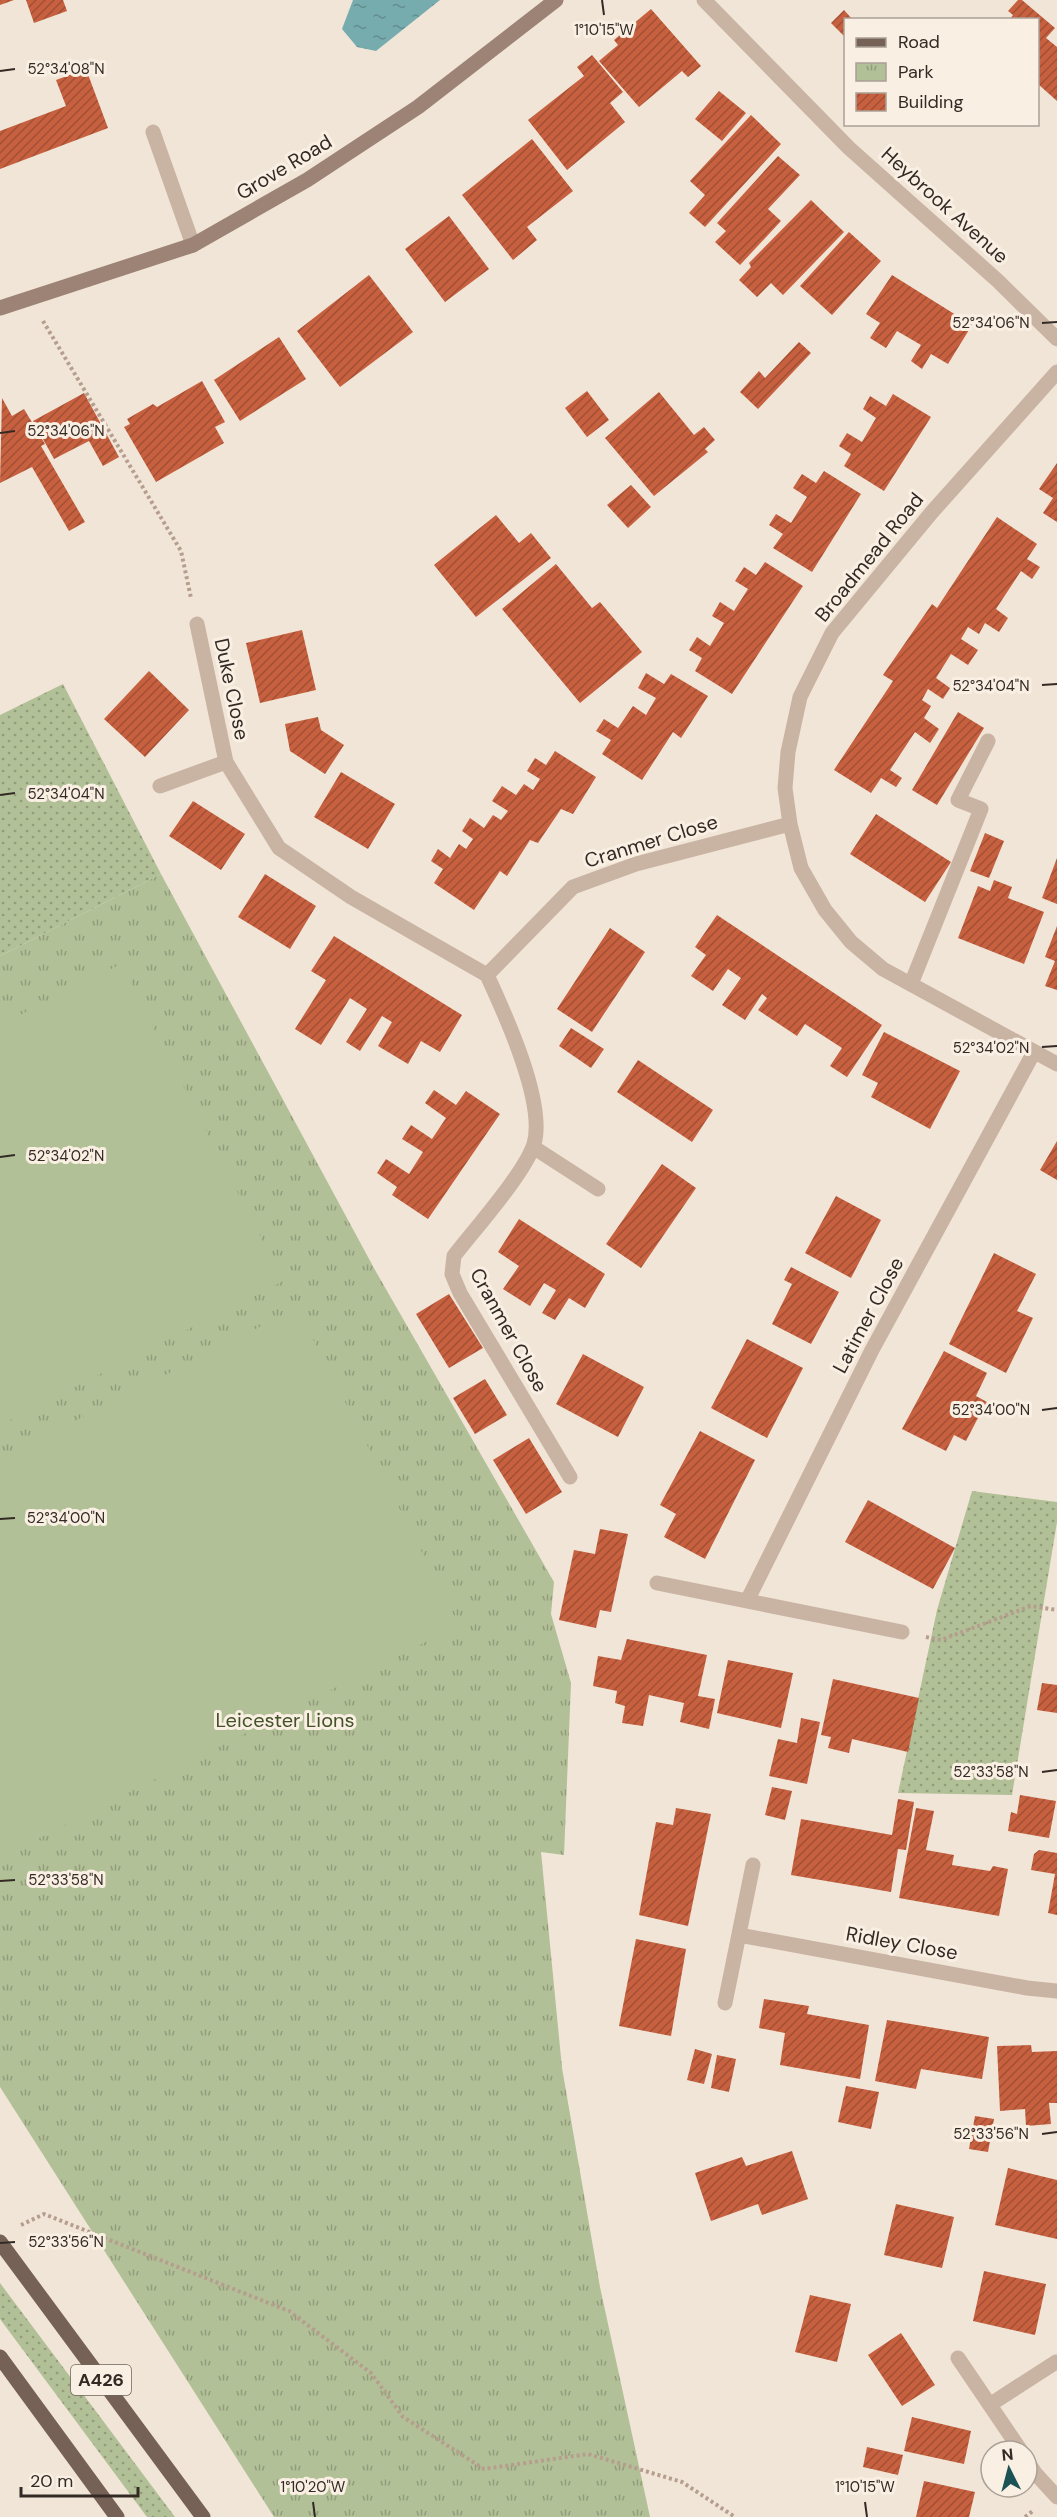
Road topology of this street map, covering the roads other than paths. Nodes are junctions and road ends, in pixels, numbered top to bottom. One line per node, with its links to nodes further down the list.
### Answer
1 (556, 0): 4 (street, Grove Road)
2 (704, 0): 6 (street, Heybrook Avenue)
3 (153, 132): 4 (street)
4 (193, 245): 5 (street, Grove Road)
5 (0, 308)
6 (1057, 339)
7 (1057, 372): 12 (street, Broadmead Road)
8 (197, 624): 10 (street, Duke Close)
9 (988, 741): 14 (street)
10 (226, 762): 11 (street, Duke Close); 13 (street, Duke Close)
11 (160, 786)
12 (790, 824): 13 (street, Cranmer Close); 14 (street, Broadmead Road)
13 (488, 975): 17 (street, Cranmer Close)
14 (911, 984): 15 (street, Broadmead Road)
15 (1034, 1052): 16 (street, Broadmead Road); 21 (street, Latimer Close)
16 (1057, 1064)
17 (533, 1147): 18 (street); 19 (street, Cranmer Close)
18 (598, 1189)
19 (570, 1477)
20 (657, 1583): 21 (street)
21 (747, 1601): 22 (street)
22 (902, 1632)
23 (753, 1865): 24 (street)
24 (739, 1935): 25 (street, Ridley Close); 26 (street)
25 (1057, 1991)
26 (725, 2003)
27 (0, 2242): 36 (main road, A426)
28 (0, 2357): 35 (main road)
29 (958, 2358): 31 (street)
30 (1056, 2362): 31 (street)
31 (992, 2404): 32 (street)
32 (1014, 2439)
33 (1039, 2477): 34 (street)
34 (1057, 2497)
35 (117, 2517)
36 (203, 2517)

